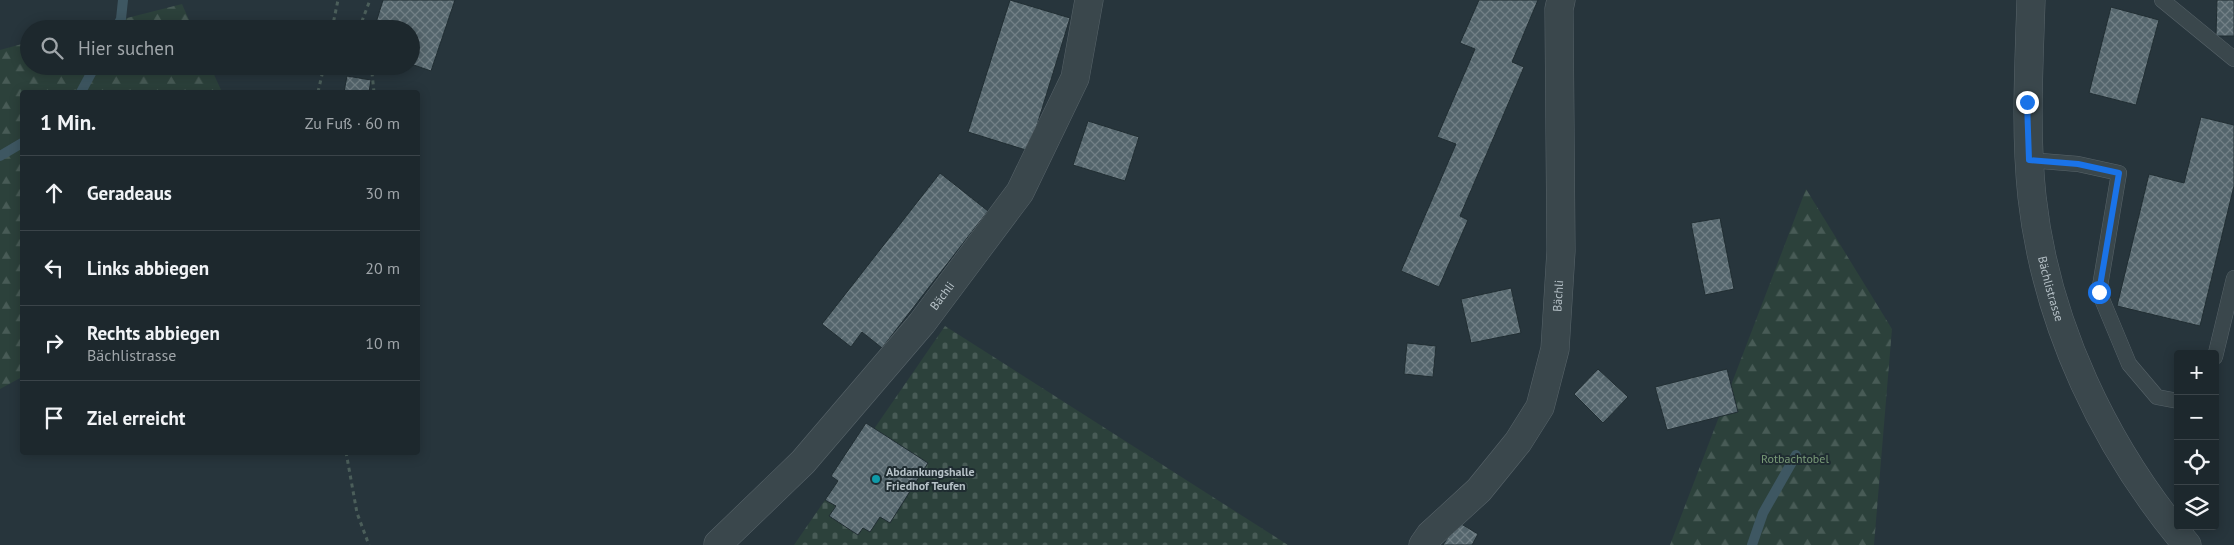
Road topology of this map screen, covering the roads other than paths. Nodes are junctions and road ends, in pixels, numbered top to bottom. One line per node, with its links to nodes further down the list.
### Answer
1 (1089, 0): 11 (street, Bächli)
2 (1561, 0): 12 (street, Bächli)
3 (2031, 0): 6 (street, Bächlistrasse)
4 (2162, 0): 5 (lane)
5 (2234, 59)
6 (2029, 160): 9 (lane); 10 (street, Bächlistrasse)
7 (2234, 278): 8 (lane)
8 (2217, 350)
9 (2174, 401)
10 (2179, 535)
11 (718, 544)
12 (1423, 545)

